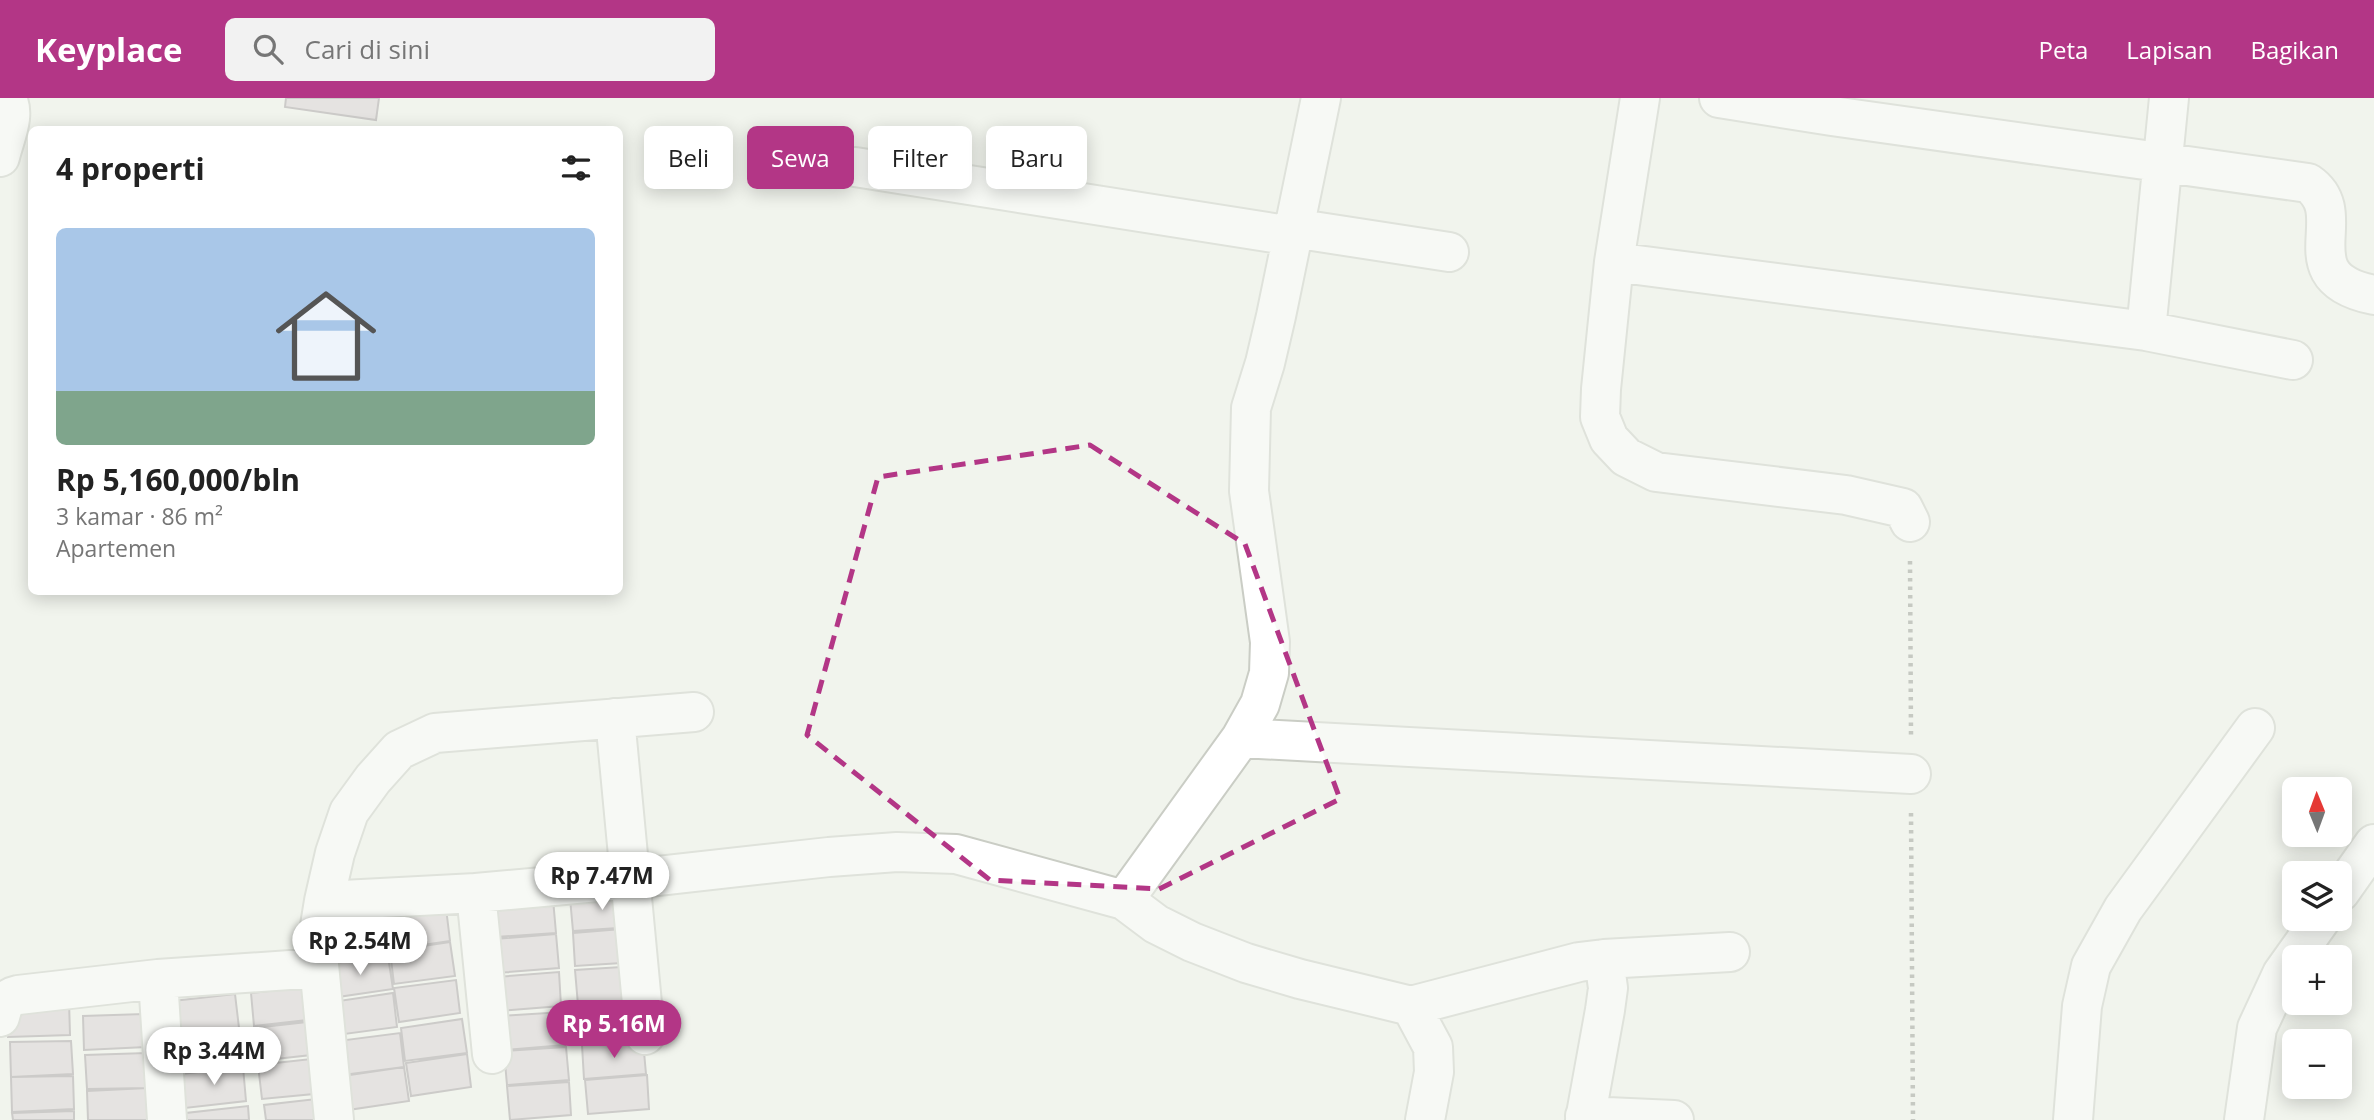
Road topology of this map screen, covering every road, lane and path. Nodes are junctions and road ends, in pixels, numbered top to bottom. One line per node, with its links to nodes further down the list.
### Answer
1 (6, 98): 7 (street)
2 (1321, 98): 10 (street)
3 (1640, 98): 12 (street)
4 (1719, 98): 6 (street)
5 (2169, 98): 8 (street)
6 (1833, 107): 8 (street)
7 (0, 156)
8 (2162, 162): 13 (street); 14 (street)
9 (855, 167): 10 (street)
10 (1293, 232): 11 (street); 20 (street)
11 (1449, 252)
12 (1614, 262): 14 (street); 16 (street)
13 (2374, 295)
14 (2146, 331): 15 (street)
15 (2293, 360)
16 (1910, 522): 21 (path)
17 (694, 712): 18 (street)
18 (615, 718): 24 (street); 27 (street)
19 (2255, 728): 43 (street)
20 (1241, 738): 21 (street); 26 (street)
21 (1911, 774): 42 (path)
22 (2374, 844): 23 (street)
23 (2352, 875)
24 (631, 879): 25 (street); 26 (street); 35 (street)
25 (476, 893): 27 (street); 36 (street)
26 (1124, 900): 33 (street)
27 (324, 901): 31 (street)
28 (2312, 931): 44 (street)
29 (1730, 952): 30 (street)
30 (1604, 959): 33 (street); 37 (street)
31 (319, 968): 32 (street); 39 (street)
32 (158, 979): 34 (street); 38 (street)
33 (1411, 1006): 40 (street)
34 (0, 1017)
35 (645, 1035)
36 (492, 1054)
37 (1585, 1118): 41 (street)
38 (167, 1120)
39 (334, 1120)
40 (1425, 1120)
41 (1674, 1120)
42 (1913, 1120)
43 (2073, 1120)
44 (2244, 1120)

